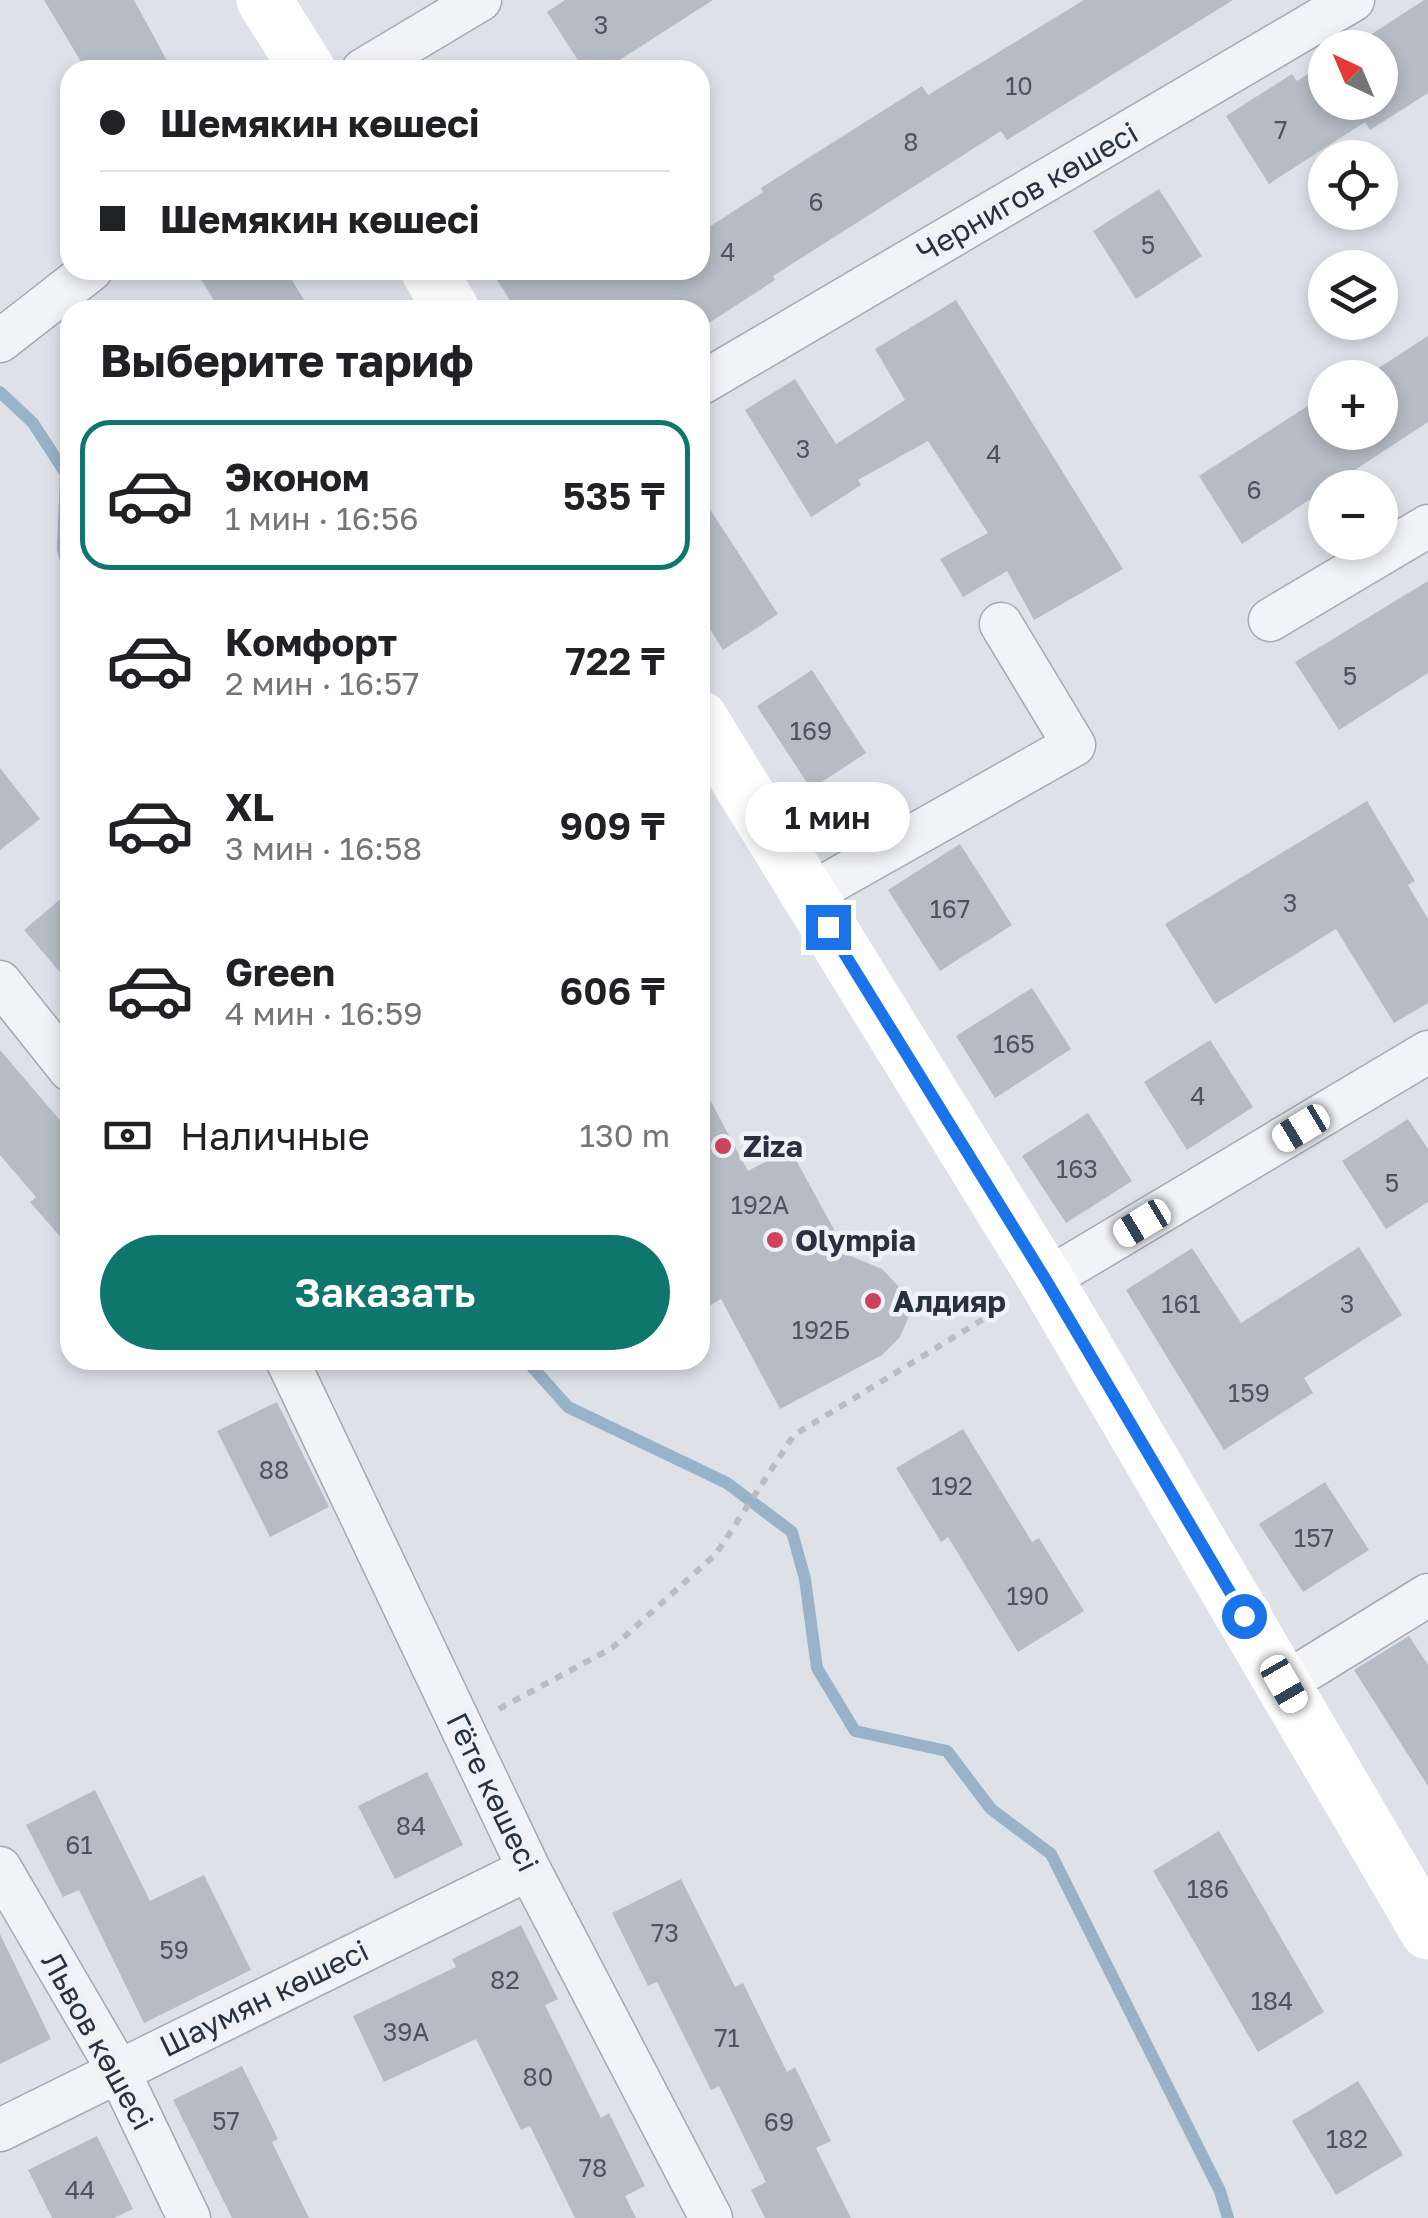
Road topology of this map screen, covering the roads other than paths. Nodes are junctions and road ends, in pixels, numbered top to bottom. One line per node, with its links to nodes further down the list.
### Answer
1 (264, 0): 4 (main road)
2 (480, 0): 5 (street)
3 (1354, 0): 8 (street, Чернигов көшесі)
4 (302, 60)
5 (380, 60)
6 (79, 280): 7 (street)
7 (0, 341)
8 (710, 378)
9 (1428, 526): 10 (street)
10 (1270, 620)
11 (1001, 624): 13 (street)
12 (710, 734): 13 (main road)
13 (808, 895): 17 (main road)
14 (0, 982): 16 (street)
15 (1428, 1052): 17 (street)
16 (60, 1057)
17 (1046, 1280): 20 (main road)
18 (293, 1370): 22 (street, Гёте көшесі)
19 (1428, 1594): 20 (street)
20 (1284, 1684): 23 (main road)
21 (0, 1868): 24 (street, Львов көшесі)
22 (529, 1869): 24 (street, Шаумян көшесі); 27 (street, Гёте көшесі)
23 (1428, 1932)
24 (118, 2070): 25 (street, Шаумян көшесі); 26 (street, Львов көшесі)
25 (0, 2130)
26 (190, 2218)
27 (710, 2218)

